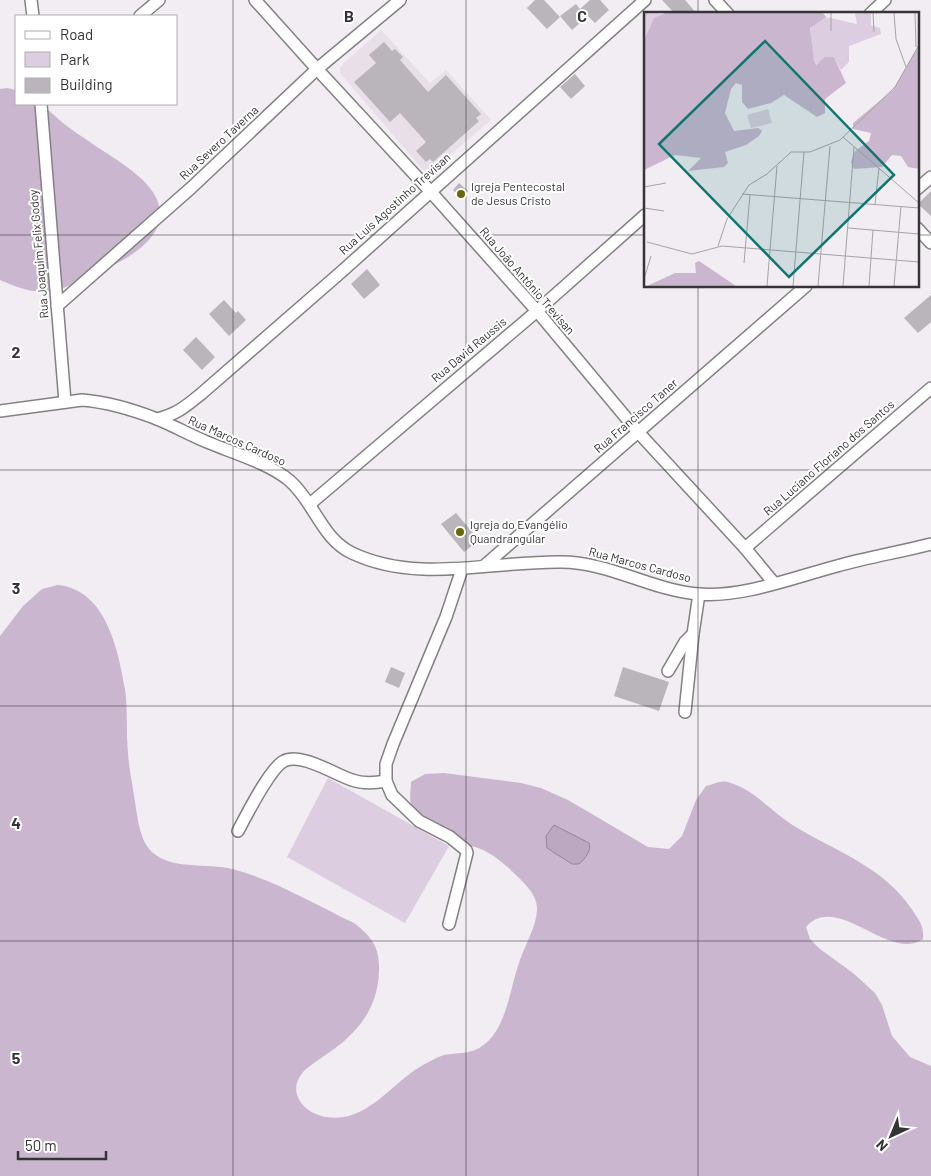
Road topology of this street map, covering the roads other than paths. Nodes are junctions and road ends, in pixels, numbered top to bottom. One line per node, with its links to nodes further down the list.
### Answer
1 (31, 0): 10 (street)
2 (159, 0): 11 (street)
3 (255, 0): 12 (street, Rua João Antônio Trevisan)
4 (400, 0): 12 (street, Rua Severo Taverna)
5 (645, 0): 16 (street, Rua Luís Agostinho Trevisan)
6 (716, 0): 8 (street)
7 (885, 0): 9 (street)
8 (726, 12)
9 (872, 12)
10 (33, 15)
11 (141, 15)
12 (317, 69): 16 (street, Rua João Antônio Trevisan); 21 (street, Rua Severo Taverna)
13 (40, 105): 21 (street, Rua Joaquim Felix Godoy)
14 (931, 177): 15 (street)
15 (918, 188)
16 (430, 191): 22 (street, Rua João Antônio Trevisan); 26 (street, Rua Luís Agostinho Trevisan)
17 (644, 217): 22 (street, Rua David Raussis)
18 (918, 229): 19 (street)
19 (931, 243)
20 (804, 288): 27 (street, Rua Francisco Taner)
21 (58, 306): 24 (street, Rua Joaquim Felix Godoy)
22 (537, 311): 27 (street, Rua João Antônio Trevisan); 28 (street, Rua David Raussis)
23 (931, 388): 30 (street, Rua Luciano Floriano dos Santos)
24 (65, 402): 25 (street, Rua Marcos Cardoso); 26 (street, Rua Marcos Cardoso)
25 (0, 411)
26 (157, 419): 28 (street, Rua Marcos Cardoso)
27 (638, 432): 30 (street, Rua João Antônio Trevisan); 31 (street, Rua Francisco Taner)
28 (310, 504): 32 (street, Rua Marcos Cardoso)
29 (931, 544): 33 (street, Rua Marcos Cardoso)
30 (745, 548): 33 (street, Rua João Antônio Trevisan)
31 (484, 566): 32 (street, Rua Marcos Cardoso); 34 (street, Rua Marcos Cardoso)
32 (462, 569): 38 (street)
33 (774, 583): 34 (street, Rua Marcos Cardoso)
34 (699, 594): 35 (street)
35 (693, 634): 36 (street); 37 (street)
36 (668, 671)
37 (685, 712)
38 (386, 782): 39 (street); 40 (street)
39 (238, 831)
40 (449, 924)

